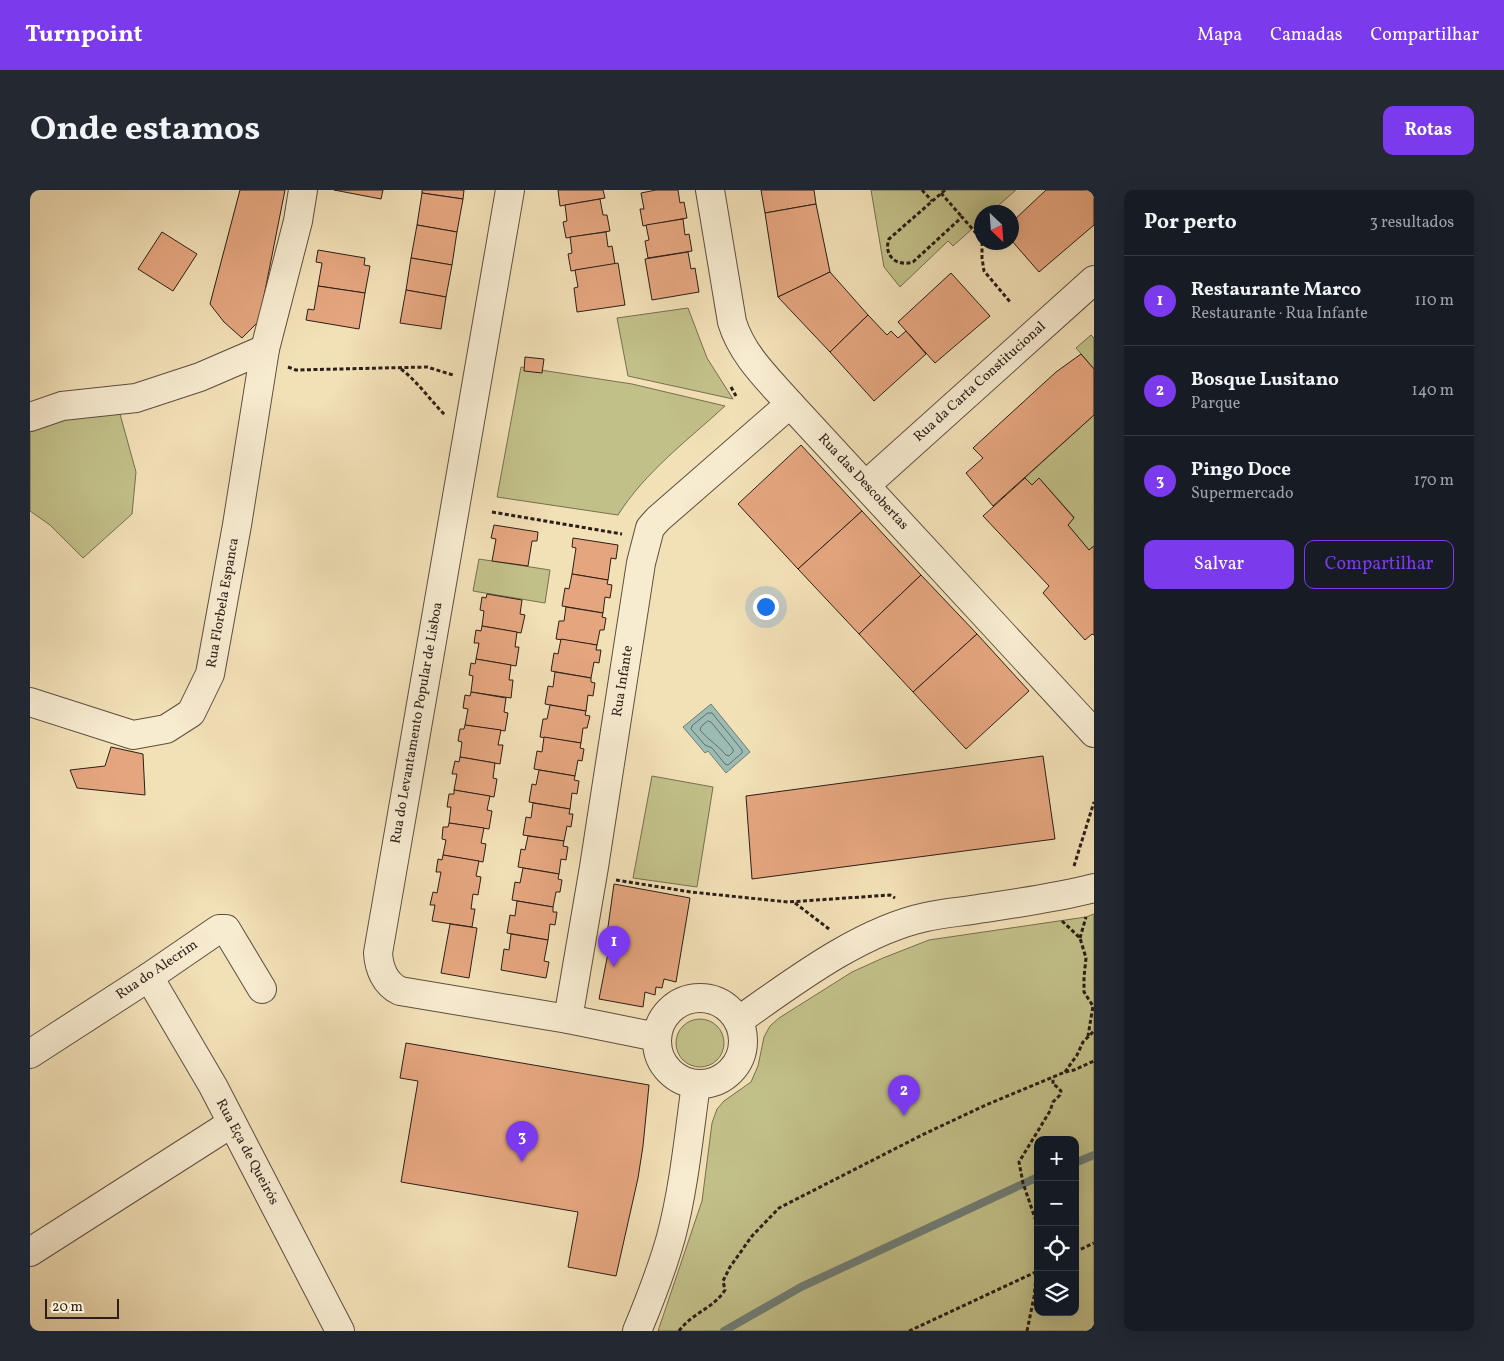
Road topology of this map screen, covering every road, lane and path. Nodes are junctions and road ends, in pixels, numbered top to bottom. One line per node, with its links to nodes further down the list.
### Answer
1 (302, 190): 13 (street, Rua Florbela Espanca)
2 (510, 190): 36 (street, Rua do Levantamento Popular de Lisboa)
3 (710, 190): 18 (street, Rua das Descobertas)
4 (922, 190): 7 (path)
5 (945, 190): 6 (path)
6 (941, 193): 7 (path); 8 (path)
7 (932, 201): 8 (path)
8 (962, 217): 9 (path)
9 (974, 231)
10 (982, 250): 12 (path)
11 (1094, 280): 21 (street, Rua da Carta Constitucional)
12 (1011, 303)
13 (263, 357): 14 (path); 19 (street); 24 (street, Rua Florbela Espanca)
14 (401, 368): 15 (path); 20 (path)
15 (453, 376)
16 (731, 387): 17 (path)
17 (736, 396)
18 (790, 404): 21 (street, Rua das Descobertas); 36 (street, Rua Infante)
19 (30, 416)
20 (446, 416)
21 (866, 485): 25 (street, Rua das Descobertas)
22 (492, 512): 23 (path)
23 (624, 535)
24 (30, 702)
25 (1094, 733)
26 (1094, 802): 28 (path)
27 (609, 879): 29 (path)
28 (1084, 891): 33 (path); 37 (street)
29 (794, 902): 30 (path); 32 (path)
30 (902, 903)
31 (1058, 917): 33 (path)
32 (834, 933)
33 (1080, 938): 39 (path)
34 (149, 977): 35 (street, Rua do Alecrim); 41 (street, Rua do Alecrim); 46 (street, Rua Eça de Queirós)
35 (262, 989)
36 (568, 1019): 40 (street, Rua do Levantamento Popular de Lisboa)
37 (738, 1021): 40 (street); 45 (street)
38 (1094, 1031): 39 (path)
39 (1088, 1036): 43 (path)
40 (657, 1037): 45 (street)
41 (30, 1054)
42 (1094, 1061): 43 (path)
43 (1065, 1072): 44 (path)
44 (1053, 1077): 47 (path); 55 (path)
45 (696, 1084): 54 (street)
46 (232, 1123): 50 (street); 53 (street, Rua Eça de Queirós)
47 (1038, 1226)
48 (1094, 1243): 49 (path)
49 (1079, 1250)
50 (30, 1252)
51 (1034, 1272): 56 (path)
52 (1034, 1289): 57 (path)
53 (340, 1331)
54 (637, 1331)
55 (679, 1331)
56 (909, 1331)
57 (1027, 1331)

